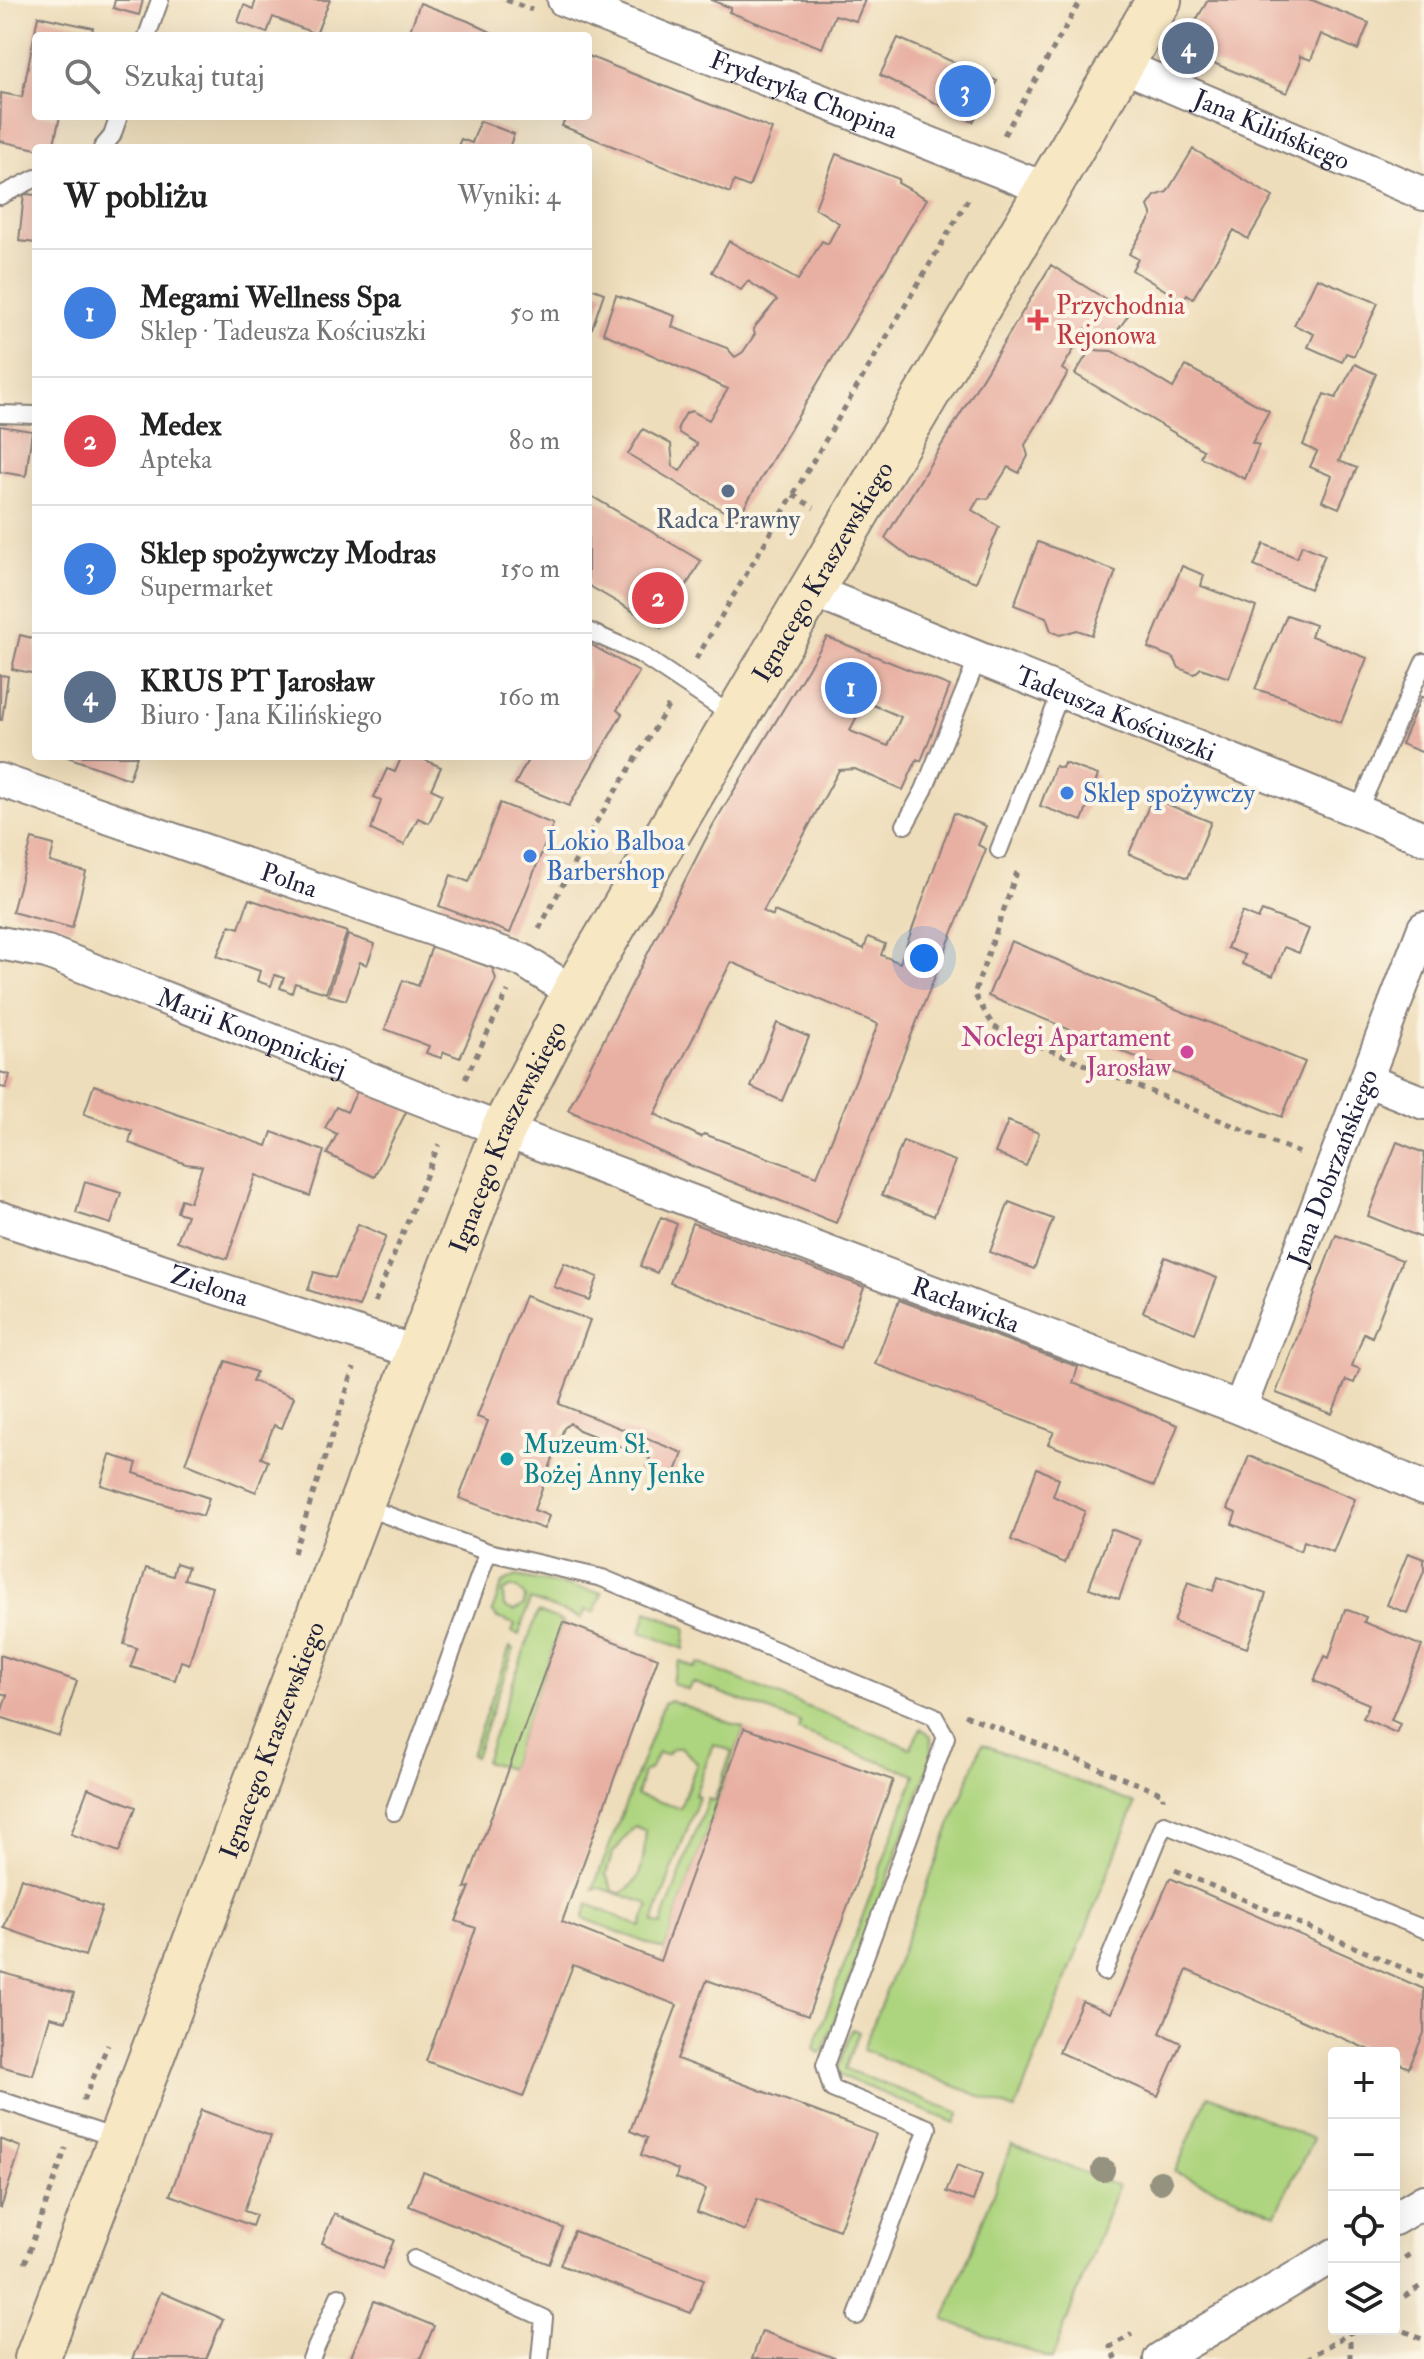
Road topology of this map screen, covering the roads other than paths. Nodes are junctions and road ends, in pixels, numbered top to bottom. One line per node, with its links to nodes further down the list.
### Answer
1 (160, 0): 4 (lane)
2 (564, 0): 9 (street, Fryderyka Chopina)
3 (1159, 0): 5 (street, Ignacego Kraszewskiego)
4 (148, 32)
5 (1121, 65): 9 (street, Ignacego Kraszewskiego); 10 (street, Jana Kilińskiego)
6 (118, 120): 7 (lane)
7 (105, 144)
8 (32, 180): 11 (lane)
9 (1046, 189): 14 (street, Ignacego Kraszewskiego)
10 (1424, 194)
11 (0, 196)
12 (0, 414): 13 (lane)
13 (32, 415)
14 (810, 590): 16 (street, Tadeusza Kościuszki); 19 (street, Ignacego Kraszewskiego)
15 (592, 633): 19 (lane)
16 (978, 658): 18 (street, Tadeusza Kościuszki); 22 (lane)
17 (1424, 662): 21 (lane)
18 (1061, 692): 21 (street, Tadeusza Kościuszki); 24 (lane)
19 (734, 717): 27 (street, Ignacego Kraszewskiego)
20 (0, 780): 27 (street, Polna)
21 (1358, 811): 23 (street, Tadeusza Kościuszki)
22 (905, 825)
23 (1424, 838)
24 (999, 850)
25 (1424, 928): 28 (street, Jana Dobrzańskiego)
26 (0, 943): 30 (street, Marii Konopnickiej)
27 (574, 993): 30 (street, Ignacego Kraszewskiego)
28 (1366, 1080): 29 (street); 33 (street, Jana Dobrzańskiego)
29 (1424, 1103)
30 (503, 1130): 32 (street, Ignacego Kraszewskiego); 33 (street, Racławicka)
31 (0, 1218): 32 (street, Zielona)
32 (418, 1353): 35 (street, Ignacego Kraszewskiego)
33 (1240, 1408): 34 (street, Racławicka)
34 (1424, 1488)
35 (361, 1506): 36 (lane); 41 (street, Ignacego Kraszewskiego)
36 (488, 1552): 37 (lane); 47 (lane)
37 (394, 1812)
38 (1424, 1929): 39 (lane)
39 (1104, 1972)
40 (0, 2100): 41 (lane)
41 (120, 2140): 48 (street, Ignacego Kraszewskiego)
42 (1424, 2201): 43 (street)
43 (1400, 2215)
44 (414, 2259): 50 (lane)
45 (1328, 2259): 51 (street)
46 (339, 2296): 49 (lane)
47 (857, 2316)
48 (37, 2359)
49 (311, 2359)
50 (540, 2359)
51 (1160, 2359)

